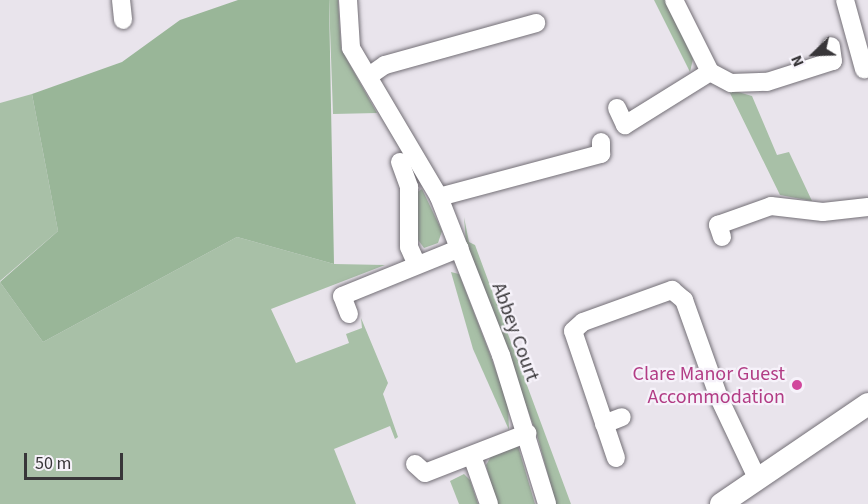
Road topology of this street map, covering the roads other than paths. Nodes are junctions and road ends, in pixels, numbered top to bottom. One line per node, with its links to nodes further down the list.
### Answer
1 (121, 0): 5 (street)
2 (348, 0): 10 (street, Abbey Court)
3 (674, 0): 9 (street)
4 (844, 0): 8 (street)
5 (123, 20)
6 (536, 23): 10 (street)
7 (831, 46): 9 (street)
8 (867, 71)
9 (710, 72): 11 (street)
10 (369, 76): 14 (street, Abbey Court)
11 (617, 108)
12 (601, 142): 14 (street)
13 (400, 162): 18 (street)
14 (439, 197): 17 (street, Abbey Court)
15 (868, 207): 16 (street)
16 (722, 237)
17 (460, 248): 18 (street); 23 (street, Abbey Court)
18 (416, 263): 19 (street)
19 (349, 314)
20 (868, 404): 27 (main road)
21 (622, 417): 22 (street)
22 (604, 424): 25 (street); 27 (street)
23 (528, 433): 24 (street); 29 (street, Abbey Court)
24 (472, 456): 26 (street); 28 (street)
25 (616, 458)
26 (415, 464)
27 (758, 480): 30 (main road)
28 (489, 504)
29 (548, 504)
30 (721, 504)

